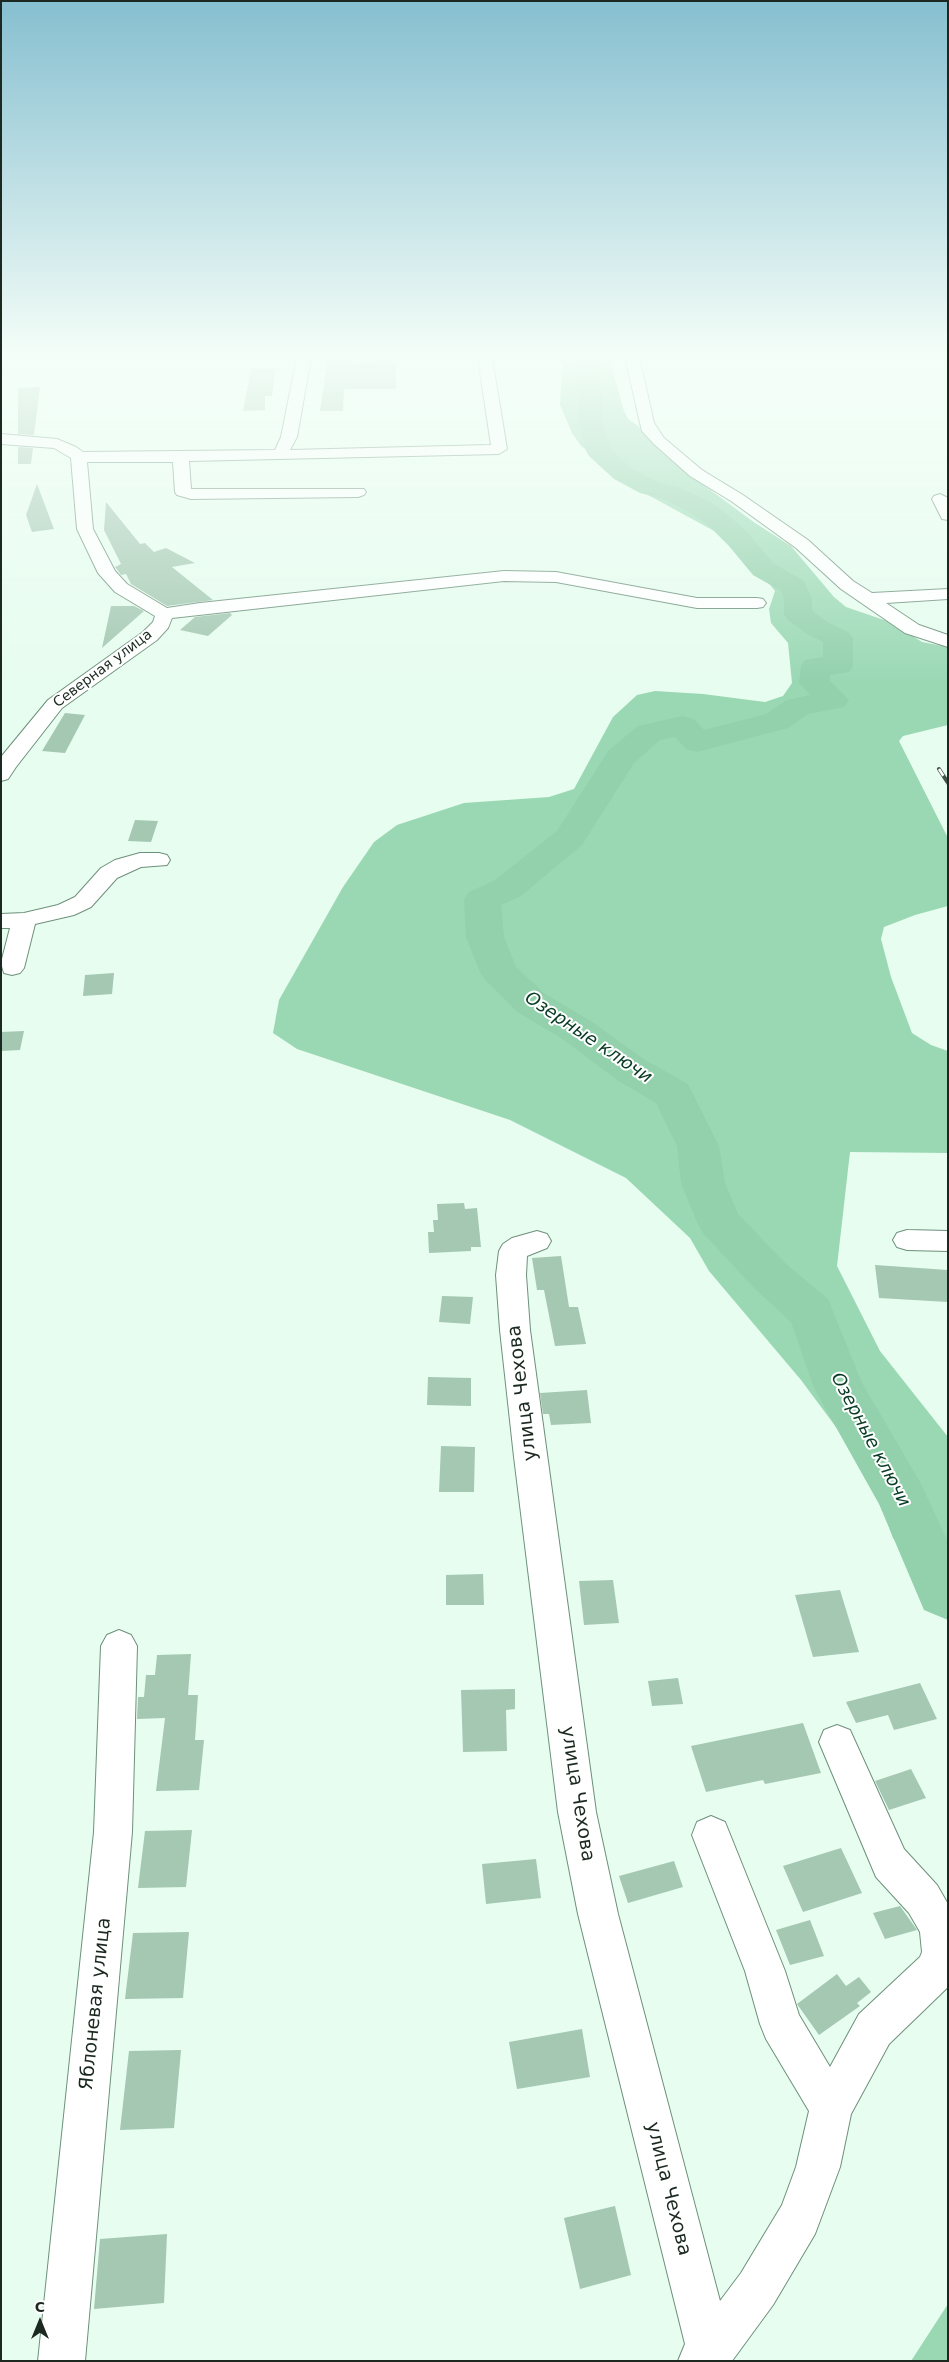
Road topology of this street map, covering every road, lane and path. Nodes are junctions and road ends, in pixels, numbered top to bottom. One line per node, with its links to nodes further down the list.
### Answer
1 (79, 462): 10 (street, Северная улица)
2 (181, 462): 4 (street)
3 (684, 462): 8 (street)
4 (358, 492)
5 (940, 499): 6 (street)
6 (948, 514)
7 (948, 594): 8 (street)
8 (868, 599): 11 (street)
9 (757, 603): 10 (street)
10 (164, 614): 12 (street, Северная улица)
11 (948, 641)
12 (3, 768)
13 (159, 860): 14 (street)
14 (13, 920): 15 (street)
15 (12, 968)
16 (906, 1240): 18 (street)
17 (537, 1241): 23 (street, улица Чехова)
18 (948, 1241)
19 (120, 1646): 24 (street, Яблоневая улица)
20 (837, 1742): 22 (street)
21 (711, 1835): 22 (street)
22 (831, 2108): 23 (street)
23 (705, 2356)
24 (61, 2361)

